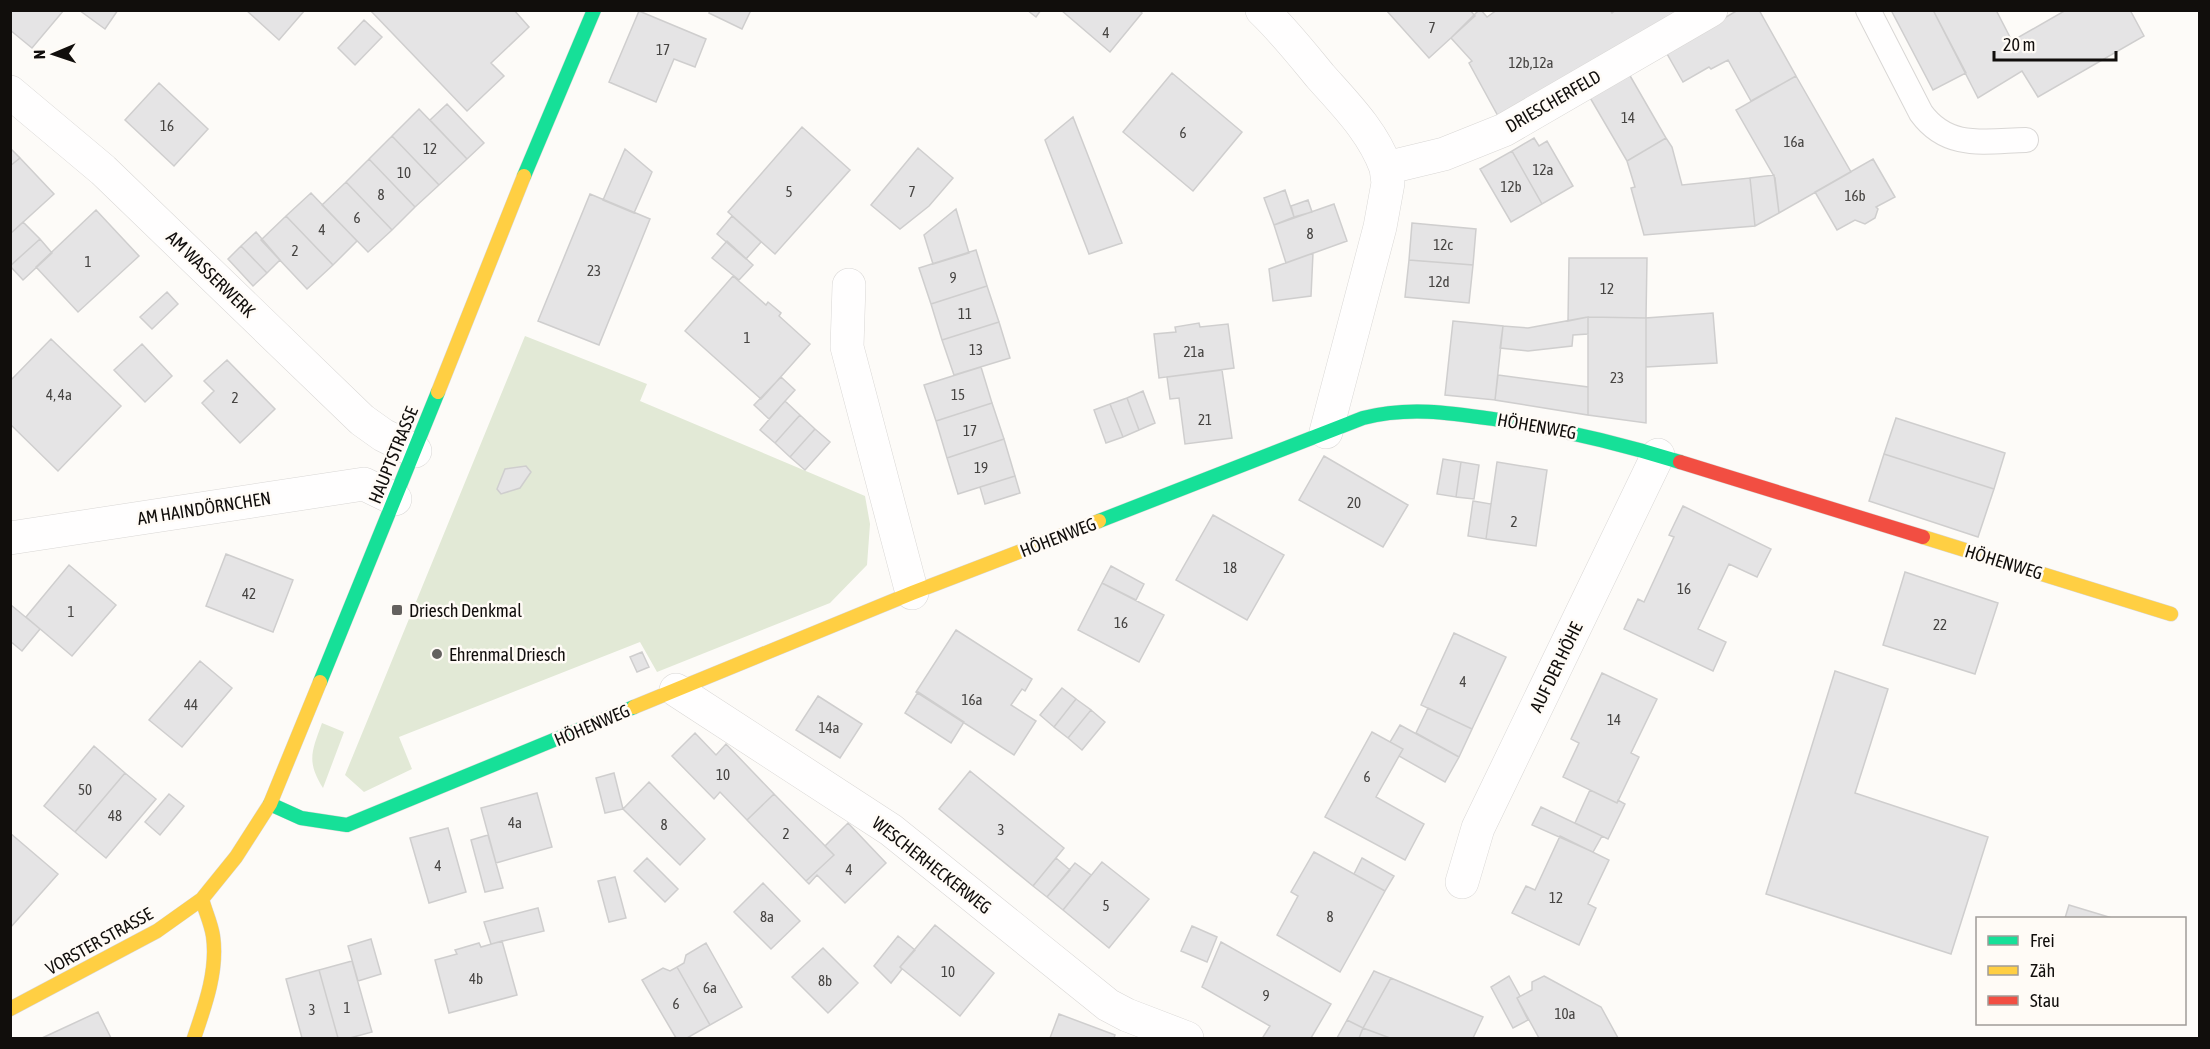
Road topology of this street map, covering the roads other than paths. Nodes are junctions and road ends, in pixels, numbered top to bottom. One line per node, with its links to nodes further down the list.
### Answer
1 (594, 10): 10 (street, HAUPTSTRASSE)
2 (1262, 10): 7 (street)
3 (1710, 10): 7 (street, DRIESCHERFELD)
4 (1868, 10): 6 (lane)
5 (10, 92): 10 (street, AM WASSERWERK)
6 (2026, 140)
7 (1386, 168): 9 (street)
8 (849, 285): 14 (street)
9 (1326, 432): 11 (street, HÖHENWEG); 14 (street, HÖHENWEG)
10 (415, 451): 12 (street, HAUPTSTRASSE)
11 (1658, 455): 15 (street, HÖHENWEG); 18 (street, AUF DER HÖHE)
12 (395, 499): 13 (street, AM HAINDÖRNCHEN); 17 (street, HAUPTSTRASSE)
13 (10, 538)
14 (912, 594): 16 (street, HÖHENWEG)
15 (2171, 614)
16 (676, 690): 17 (street, HÖHENWEG); 22 (street, WESCHERHECKERWEG)
17 (270, 804): 19 (street, HAUPTSTRASSE)
18 (1462, 882)
19 (202, 899): 20 (street, VORSTER STRASSE); 21 (street)
20 (10, 1009)
21 (194, 1038)
22 (1186, 1038)

